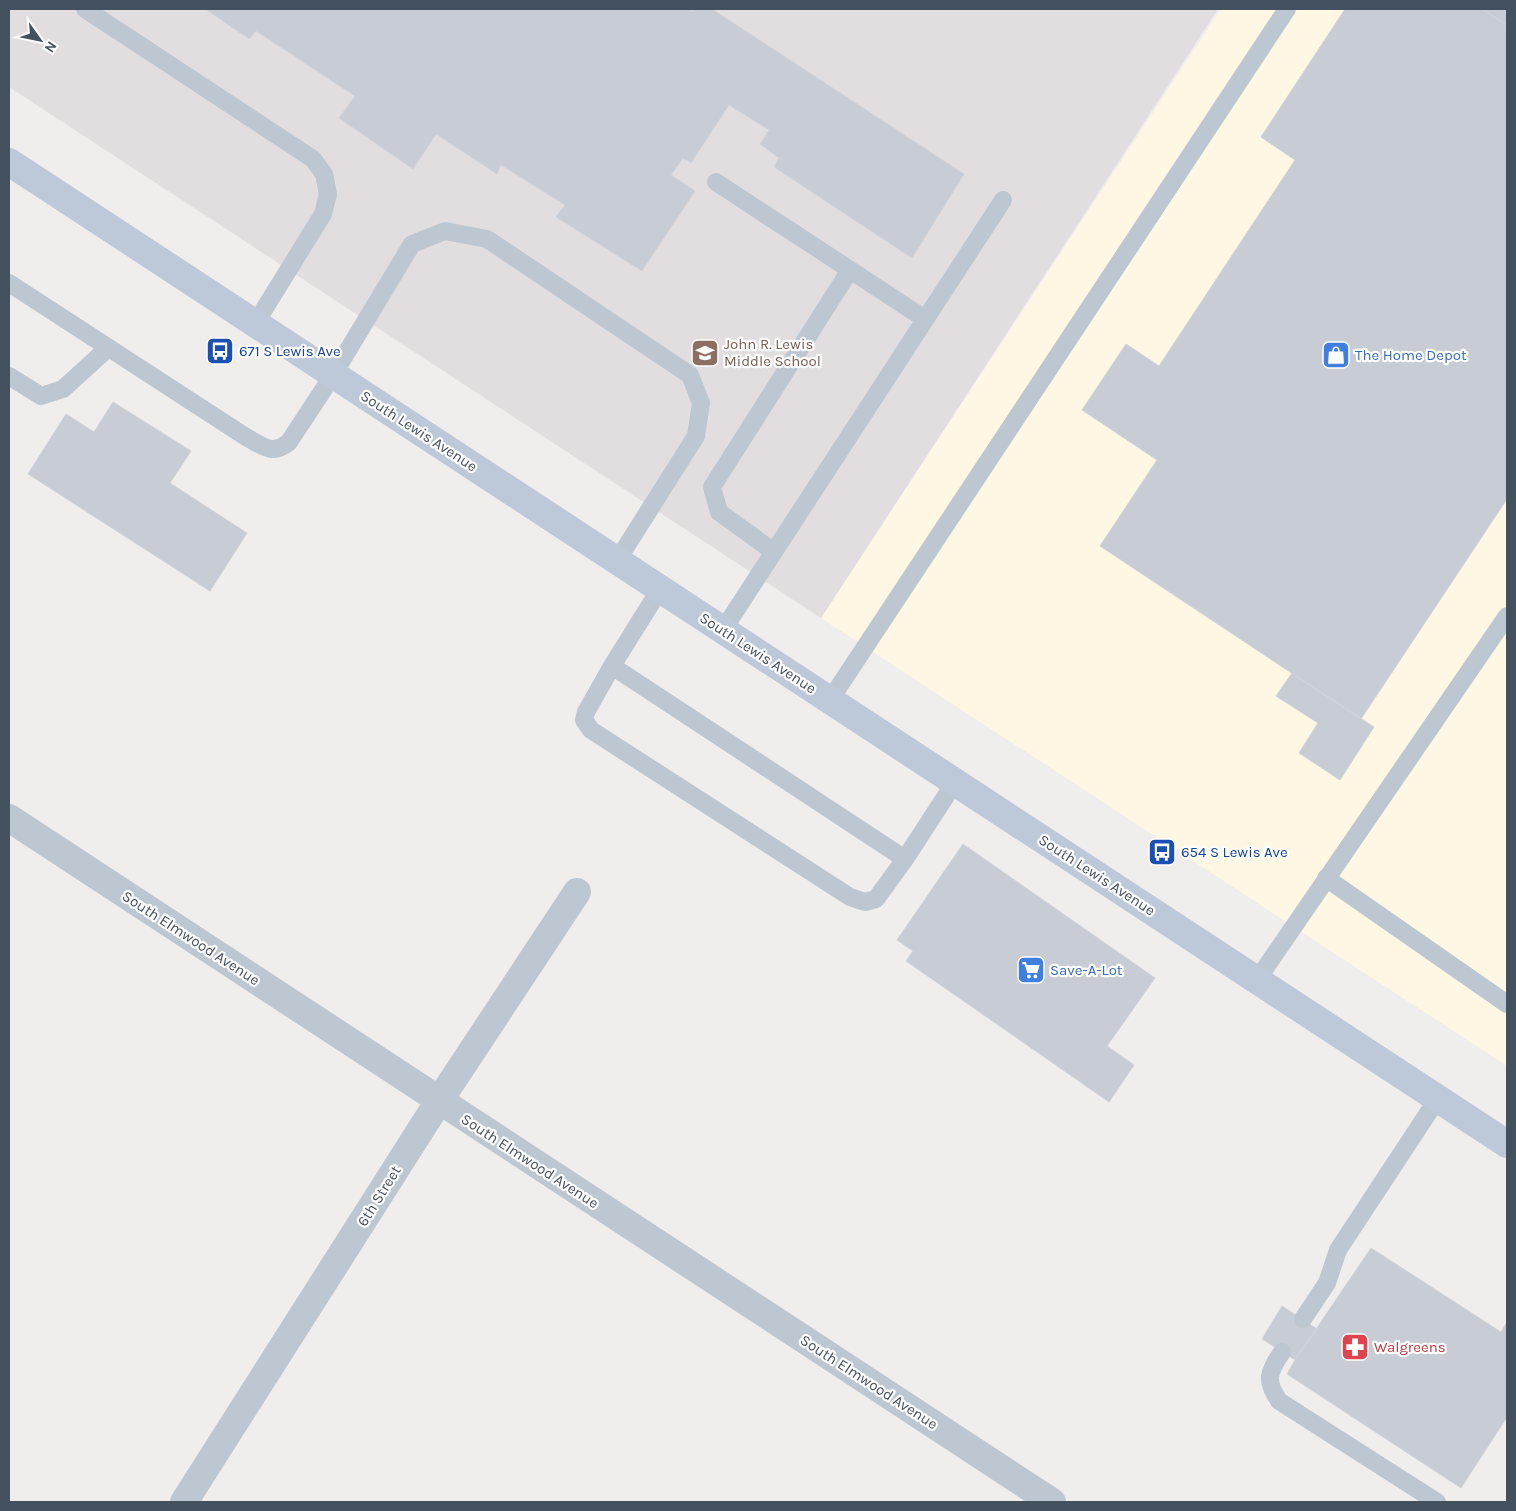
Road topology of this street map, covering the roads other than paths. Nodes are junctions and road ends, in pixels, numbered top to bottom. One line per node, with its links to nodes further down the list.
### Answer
1 (85, 9): 9 (lane)
2 (1287, 9): 19 (lane)
3 (9, 162): 9 (main road, South Lewis Avenue)
4 (716, 182): 6 (lane)
5 (1002, 200): 8 (lane)
6 (850, 270): 8 (lane); 13 (lane)
7 (9, 283): 10 (lane)
8 (925, 319): 13 (lane)
9 (255, 324): 11 (main road, South Lewis Avenue)
10 (108, 348): 11 (lane); 12 (lane)
11 (333, 375): 14 (main road, South Lewis Avenue); 14 (lane)
12 (9, 376)
13 (774, 552): 17 (lane)
14 (617, 561): 15 (main road, South Lewis Avenue)
15 (660, 589): 17 (main road, South Lewis Avenue); 18 (lane)
16 (1507, 616): 23 (lane)
17 (723, 630): 19 (main road, South Lewis Avenue)
18 (612, 666): 22 (lane); 22 (lane)
19 (830, 700): 20 (main road, South Lewis Avenue)
20 (955, 782): 22 (lane); 25 (main road, South Lewis Avenue)
21 (9, 818): 28 (street, South Elmwood Avenue)
22 (905, 859)
23 (1326, 878): 25 (lane); 26 (lane)
24 (576, 892): 28 (street, 6th Street)
25 (1257, 980): 27 (main road, South Lewis Avenue)
26 (1507, 1004)
27 (1438, 1098): 29 (main road, South Lewis Avenue); 30 (lane)
28 (439, 1101): 32 (street, 6th Street); 33 (street, South Elmwood Avenue)
29 (1507, 1144)
30 (1303, 1320)
31 (1282, 1352): 34 (lane)
32 (184, 1502)
33 (1052, 1502)
34 (1437, 1502)

